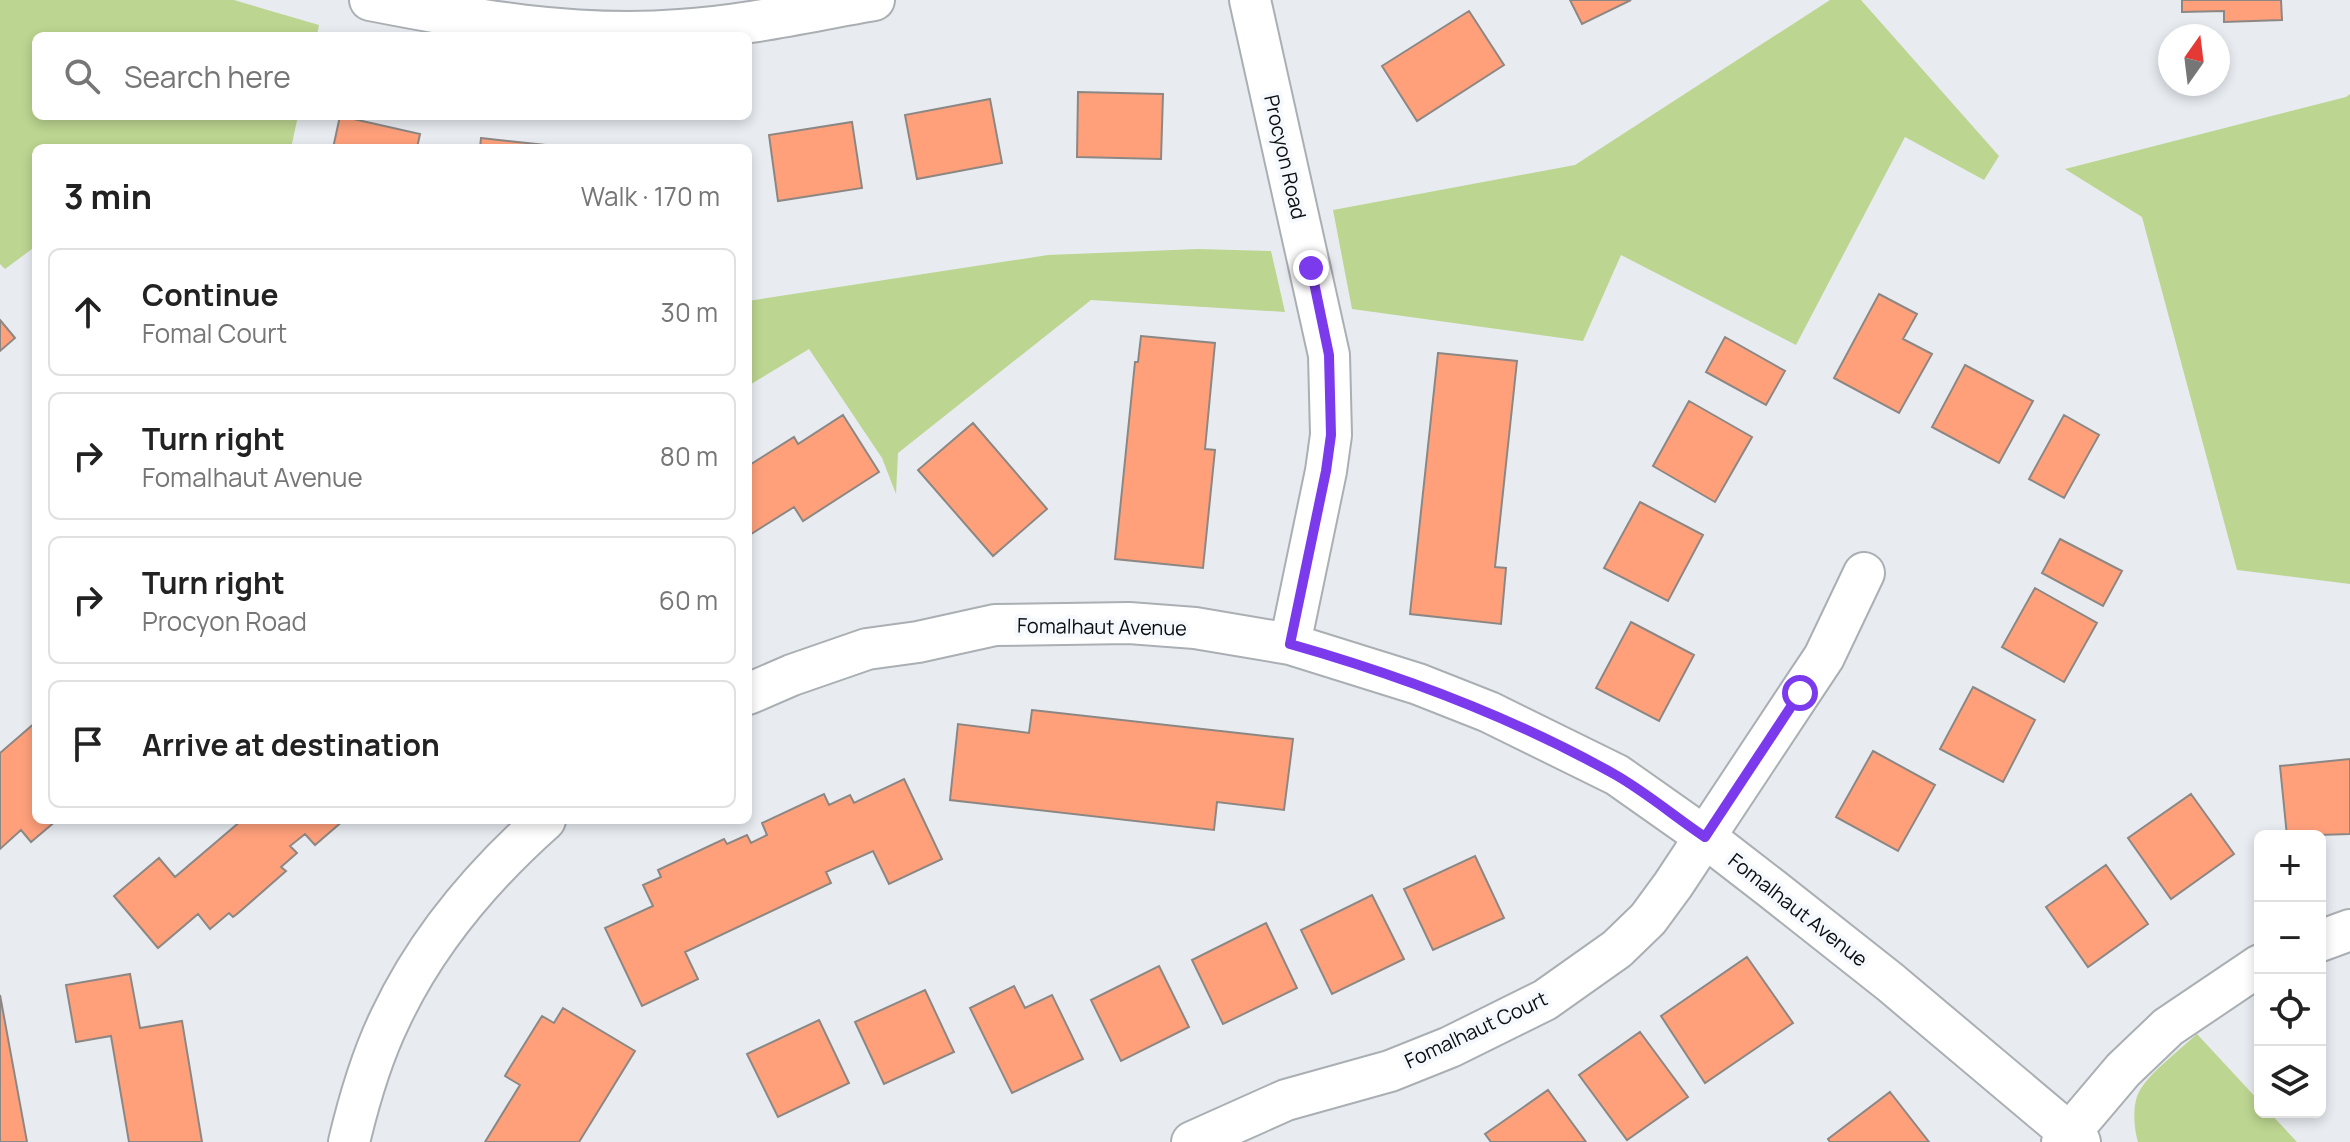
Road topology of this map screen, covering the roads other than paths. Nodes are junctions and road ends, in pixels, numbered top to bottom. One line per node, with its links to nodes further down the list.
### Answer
1 (370, 0): 2 (street)
2 (874, 0)
3 (1250, 0): 5 (street, Procyon Road)
4 (1864, 573): 8 (street, Fomalhaut Court)
5 (1290, 644): 6 (street, Fomalhaut Avenue); 8 (street, Fomalhaut Avenue)
6 (752, 692)
7 (541, 824): 13 (street)
8 (1705, 837): 12 (street, Fomalhaut Avenue); 14 (street, Fomalhaut Court)
9 (2350, 930): 10 (street)
10 (2326, 939)
11 (2254, 969): 12 (street)
12 (2070, 1139)
13 (349, 1142)
14 (1192, 1142)

